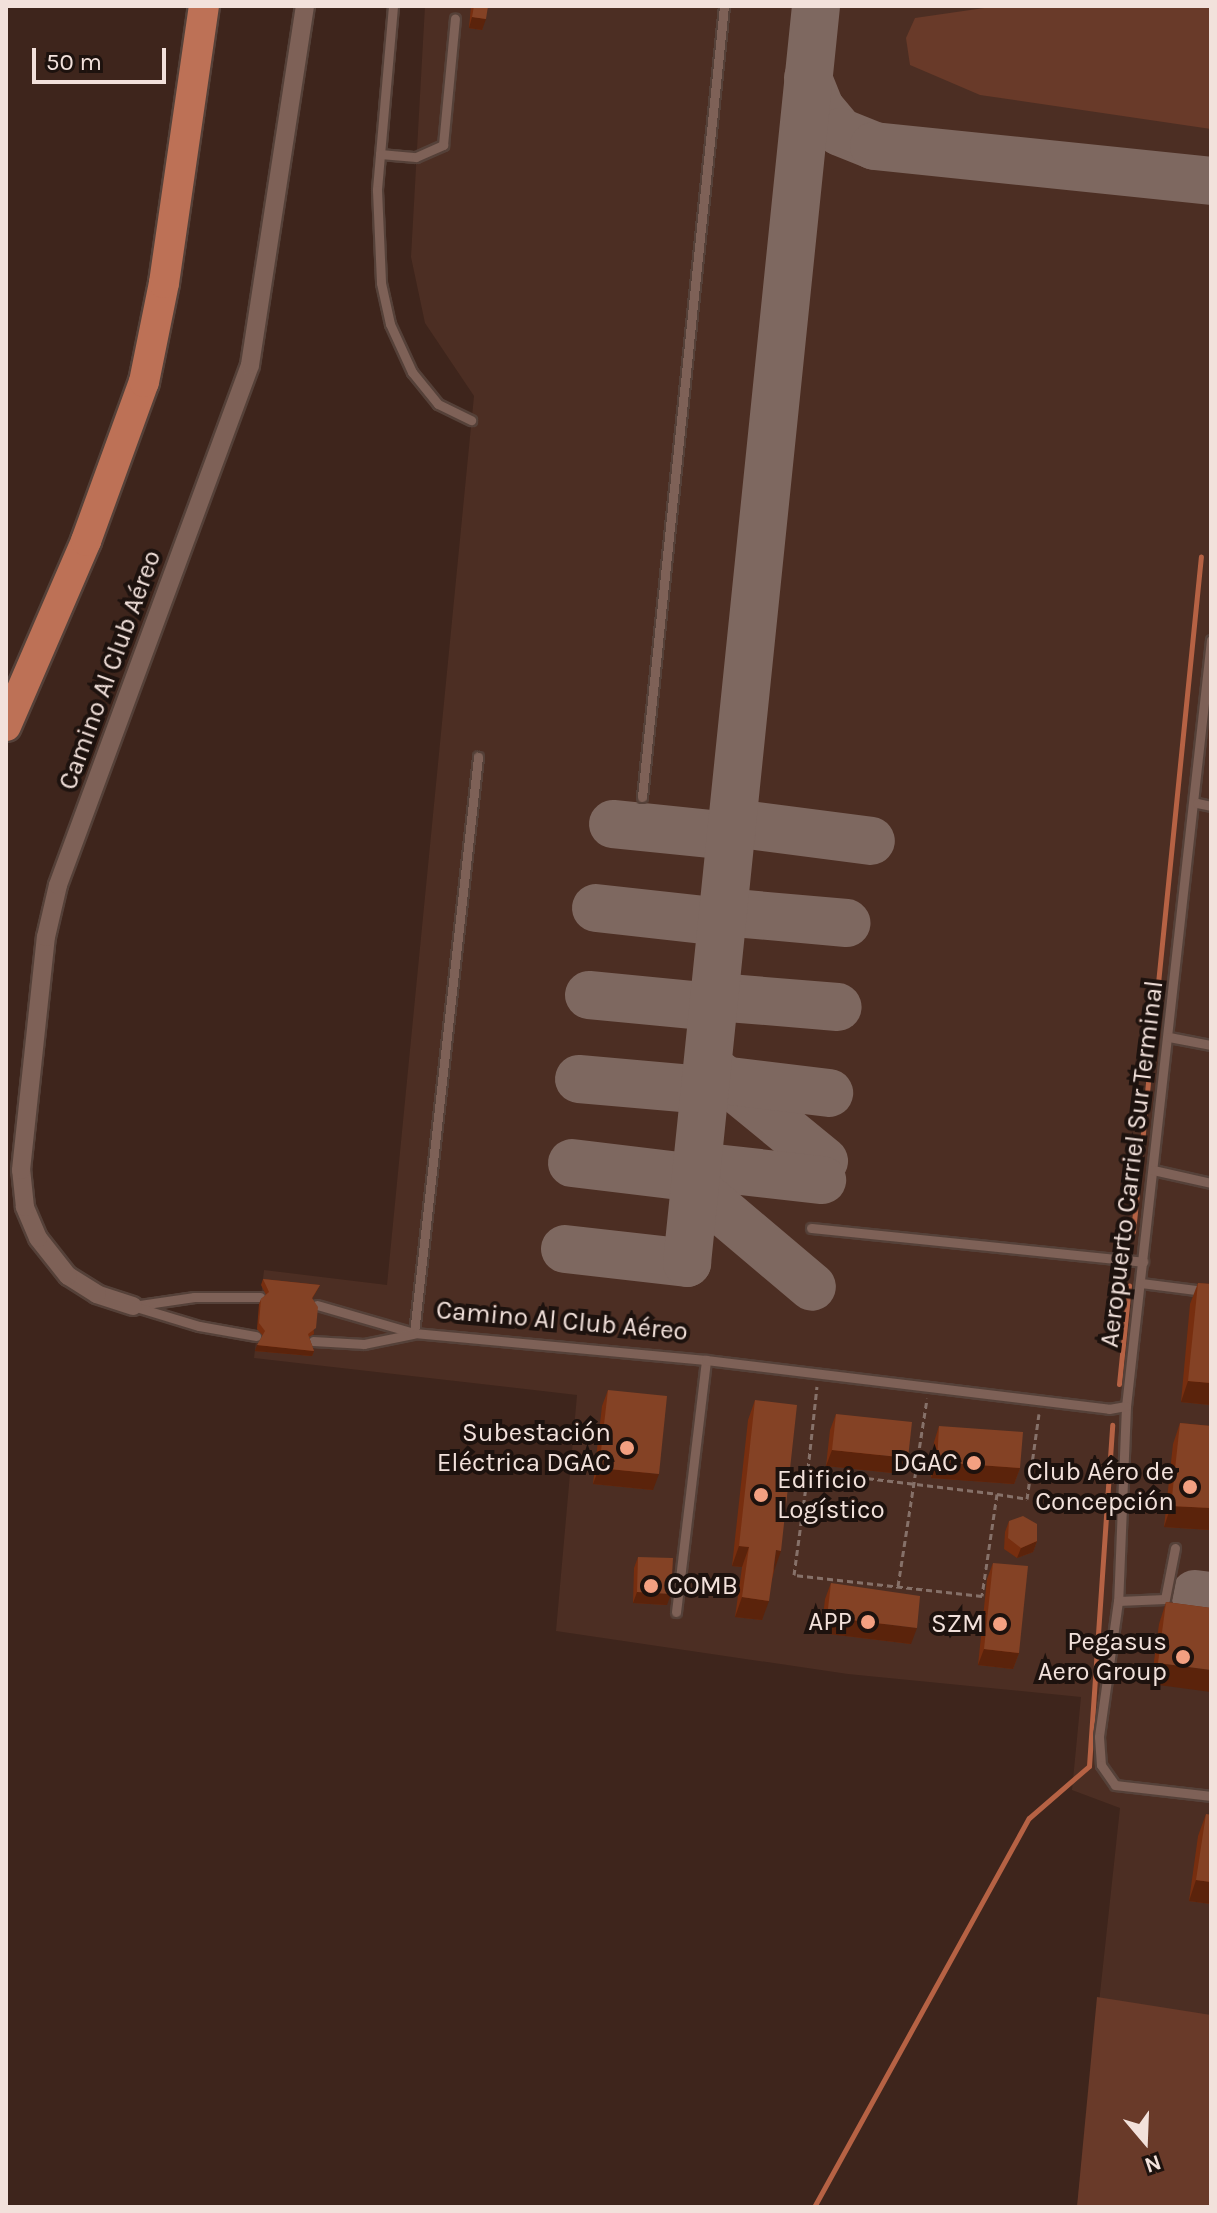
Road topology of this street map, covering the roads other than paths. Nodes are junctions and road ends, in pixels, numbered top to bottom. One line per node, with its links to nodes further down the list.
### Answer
1 (204, 6): 10 (highway)
2 (305, 6): 25 (street, Camino Al Club Aéreo)
3 (393, 6): 6 (lane)
4 (724, 6): 12 (lane)
5 (455, 19): 6 (lane)
6 (380, 154): 7 (lane)
7 (471, 420)
8 (1211, 640): 9 (lane, Aeropuerto Carriel Sur Terminal)
9 (1209, 668): 13 (lane, Aeropuerto Carriel Sur Terminal)
10 (6, 726)
11 (478, 757): 26 (lane)
12 (642, 797)
13 (1197, 803): 14 (lane); 15 (lane, Aeropuerto Carriel Sur Terminal)
14 (1211, 806)
15 (1169, 1037): 16 (lane); 17 (lane, Aeropuerto Carriel Sur Terminal)
16 (1211, 1045)
17 (1153, 1170): 18 (lane); 20 (lane, Aeropuerto Carriel Sur Terminal)
18 (1211, 1183)
19 (811, 1228): 20 (lane)
20 (1143, 1262): 21 (lane, Aeropuerto Carriel Sur Terminal)
21 (1141, 1283): 22 (lane); 30 (lane, Aeropuerto Carriel Sur Terminal)
22 (1211, 1292)
23 (260, 1297): 25 (lane, Camino Al Club Aéreo)
24 (317, 1305): 26 (lane, Camino Al Club Aéreo)
25 (133, 1306): 27 (lane, Camino Al Club Aéreo)
26 (414, 1333): 28 (lane, Camino Al Club Aéreo); 29 (lane, Camino Al Club Aéreo)
27 (256, 1336)
28 (313, 1341)
29 (706, 1360): 30 (lane, Camino Al Club Aéreo); 33 (lane)
30 (1126, 1406): 32 (lane, Aeropuerto Carriel Sur Terminal)
31 (1175, 1548): 32 (lane)
32 (1118, 1601): 34 (lane, Aeropuerto Carriel Sur Terminal)
33 (676, 1612)
34 (1211, 1796)

